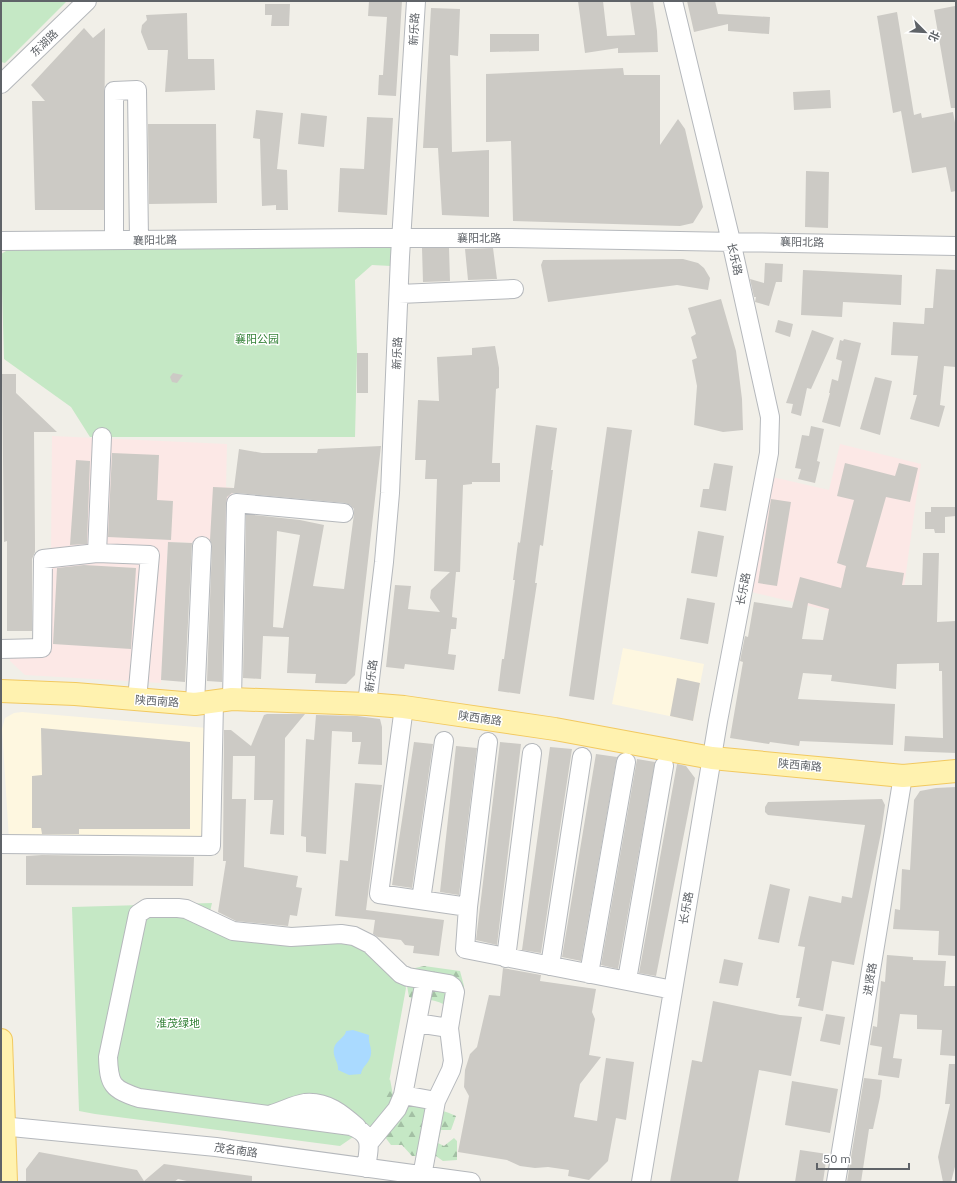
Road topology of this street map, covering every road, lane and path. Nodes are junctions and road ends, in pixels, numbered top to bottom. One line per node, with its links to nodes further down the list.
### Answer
1 (87, 1): 4 (street, 东湖路)
2 (416, 1): 5 (street, 新乐路)
3 (672, 1): 9 (street, 长乐路)
4 (1, 84)
5 (402, 238): 7 (street, 襄阳北路); 9 (street, 襄阳北路); 12 (street, 新乐路)
6 (114, 240): 7 (street, 襄阳北路); 7 (street); 8 (street, 襄阳北路)
7 (139, 240)
8 (1, 241)
9 (731, 241): 10 (street, 襄阳北路); 27 (street, 长乐路)
10 (956, 246)
11 (514, 289): 12 (street)
12 (399, 294): 21 (street, 新乐路)
13 (102, 437): 16 (street)
14 (344, 513): 20 (street)
15 (202, 546): 20 (street)
16 (97, 553): 17 (street); 19 (street)
17 (1, 650)
18 (1, 691): 19 (main road, 陕西南路)
19 (138, 700): 20 (main road, 陕西南路)
20 (214, 702): 21 (main road, 陕西南路); 32 (street)
21 (367, 704): 22 (main road, 陕西南路)
22 (404, 707): 27 (main road, 陕西南路); 33 (street)
23 (444, 741): 33 (street)
24 (488, 742): 34 (street)
25 (532, 753): 35 (street)
26 (582, 757): 36 (street)
27 (712, 758): 31 (main road, 陕西南路); 40 (street, 长乐路)
28 (626, 762): 37 (street)
29 (664, 766): 39 (street)
30 (956, 772): 31 (main road, 陕西南路)
31 (903, 776): 53 (street, 进贤路)
32 (1, 844)
33 (421, 900): 34 (street)
34 (468, 907): 35 (street)
35 (506, 958): 36 (street)
36 (550, 966): 37 (street)
37 (589, 974): 39 (street)
38 (425, 980): 41 (street); 42 (street); 47 (street)
39 (627, 980): 40 (street)
40 (673, 990): 52 (street, 长乐路)
41 (417, 1023): 42 (street); 44 (street)
42 (449, 1028): 45 (street)
43 (1, 1040): 46 (main road)
44 (403, 1095): 45 (street); 47 (street)
45 (436, 1101): 49 (street)
46 (3, 1126): 48 (street, 茂名南路); 50 (main road)
47 (369, 1135): 48 (street)
48 (366, 1168): 49 (street, 茂名南路)
49 (422, 1176): 51 (street, 茂名南路)
50 (6, 1182)
51 (471, 1182)
52 (641, 1182)
53 (836, 1182)

